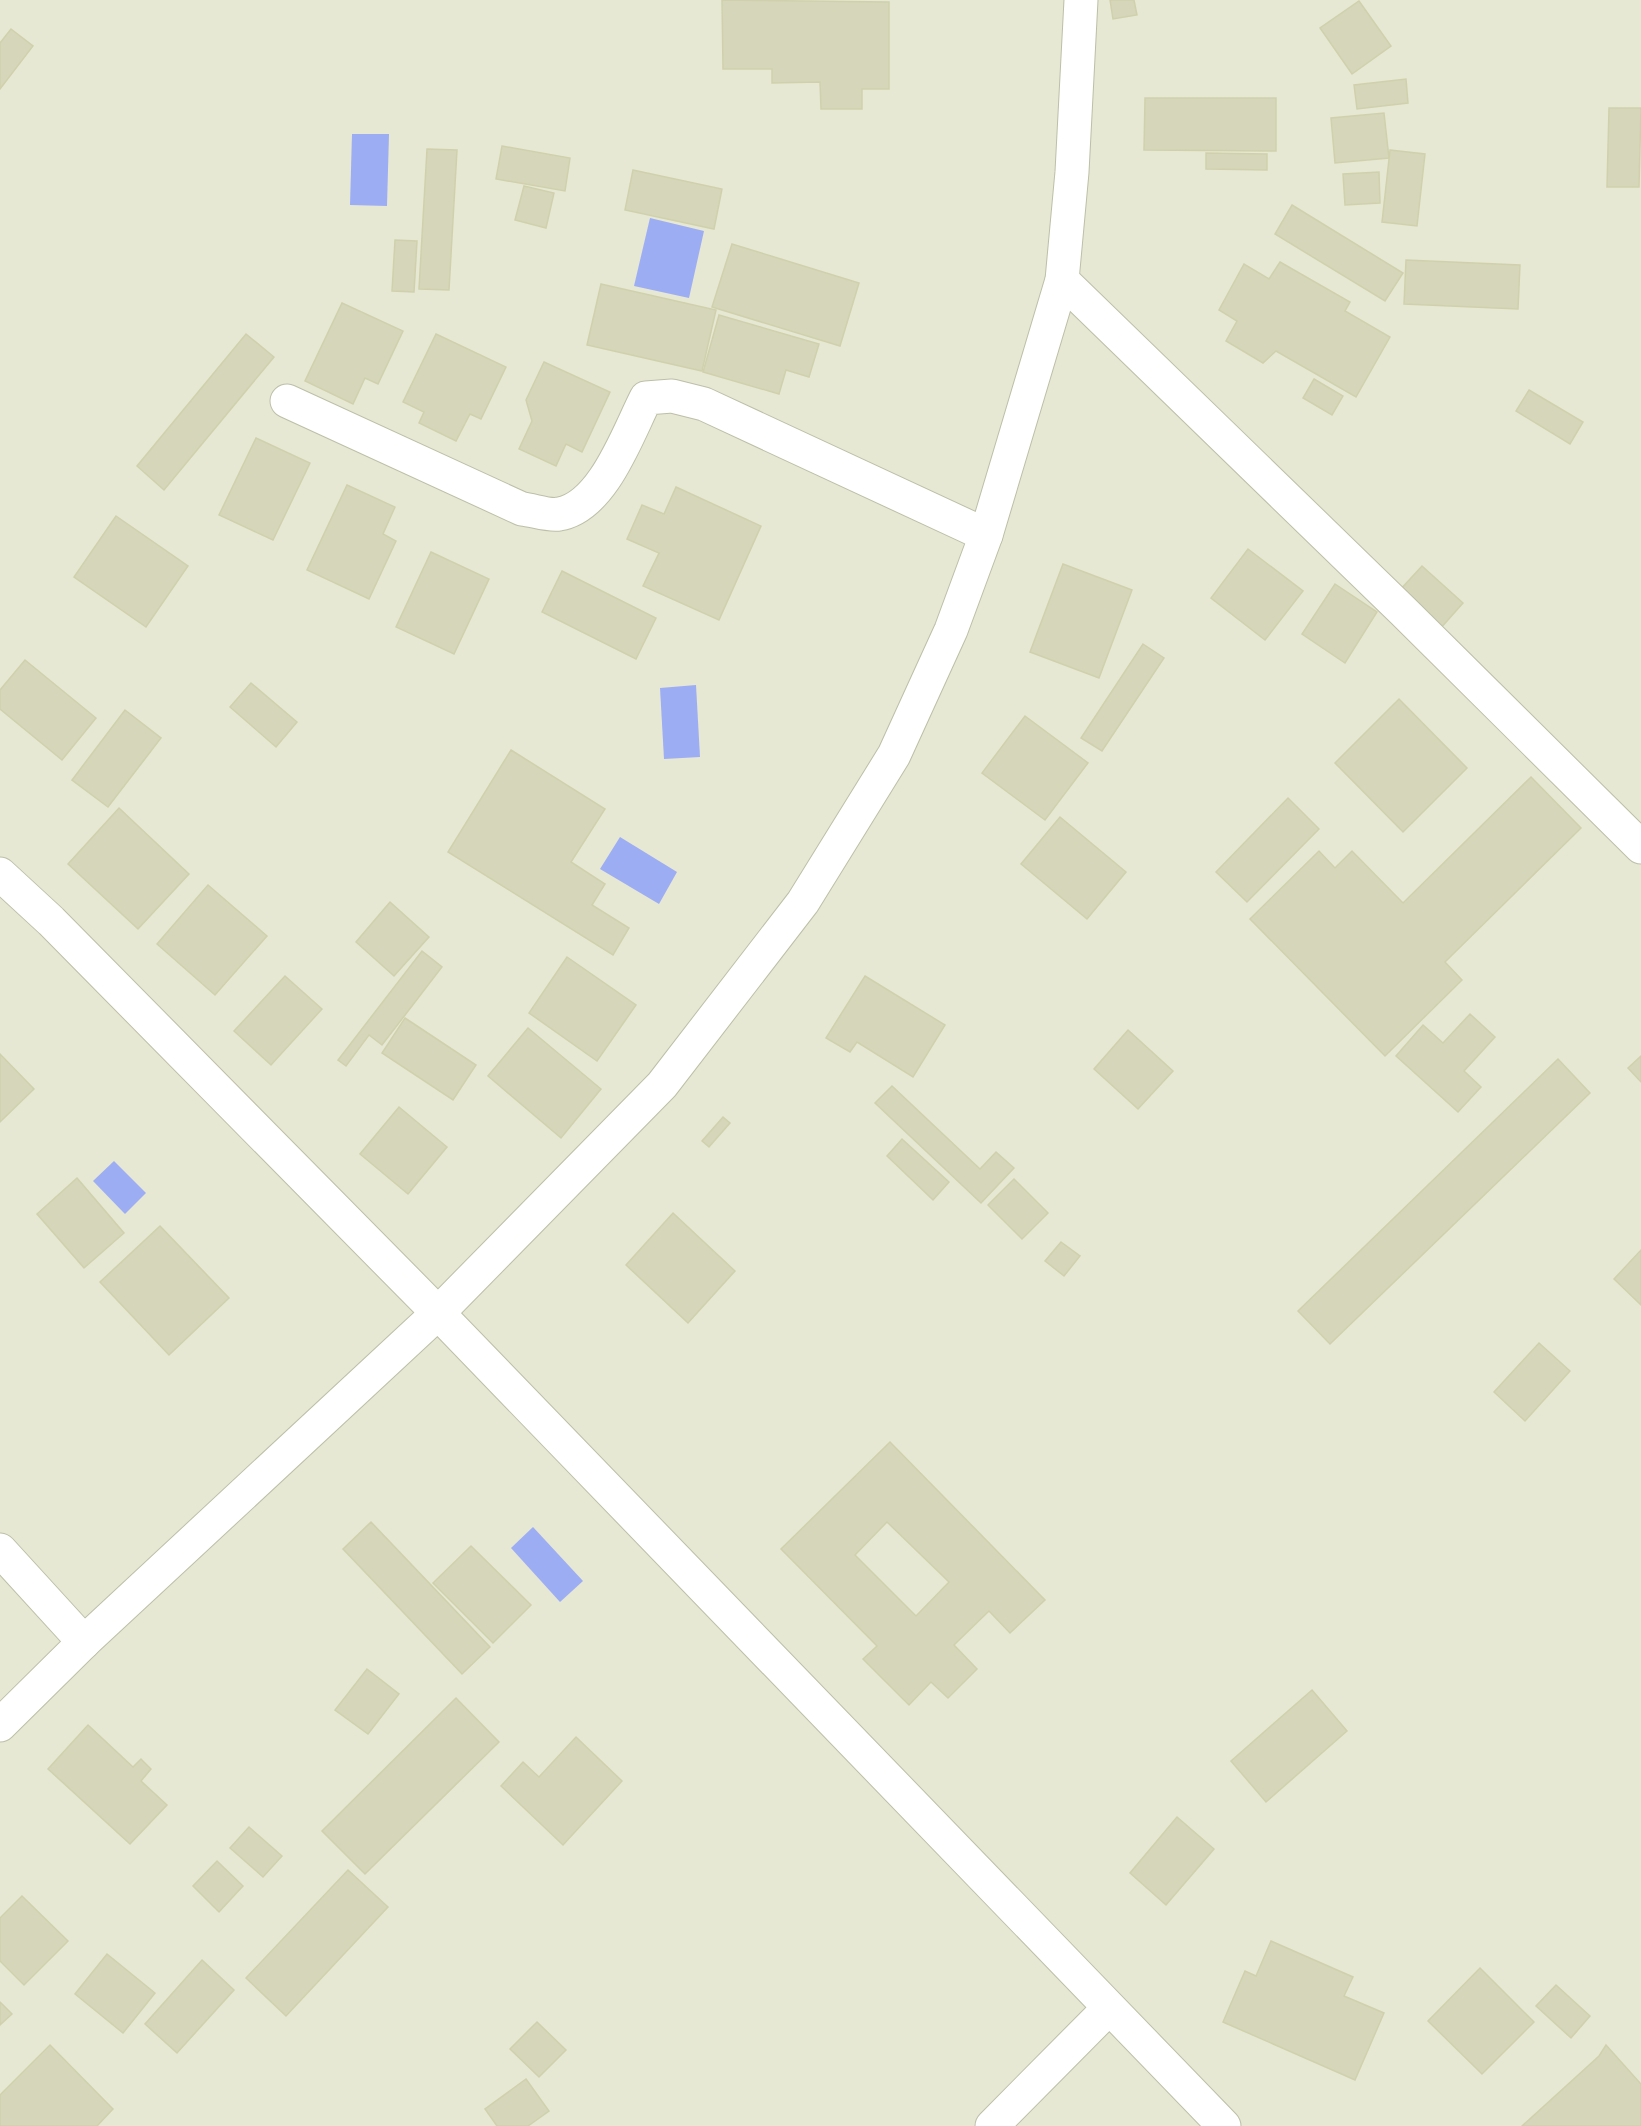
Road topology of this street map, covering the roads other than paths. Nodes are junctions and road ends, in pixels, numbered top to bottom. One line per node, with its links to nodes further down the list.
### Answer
1 (1081, 0): 2 (street)
2 (1062, 280): 4 (street); 5 (street)
3 (287, 401): 4 (street)
4 (986, 535): 7 (street)
5 (1641, 847)
6 (0, 874): 7 (street)
7 (438, 1313): 9 (street); 11 (street)
8 (0, 1550): 9 (street)
9 (84, 1642): 10 (street)
10 (0, 1725)
11 (1109, 2008): 12 (street); 13 (street)
12 (992, 2126)
13 (1224, 2126)

